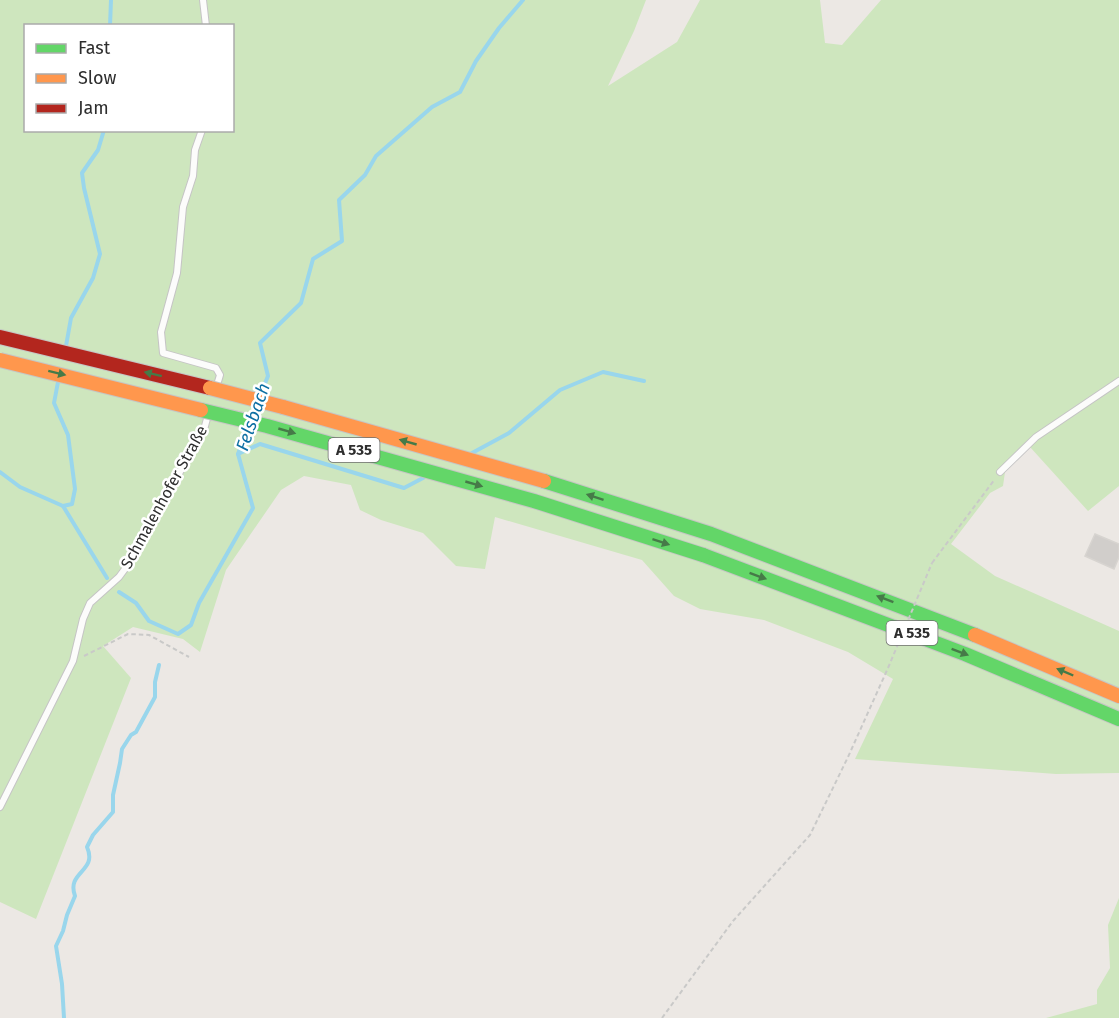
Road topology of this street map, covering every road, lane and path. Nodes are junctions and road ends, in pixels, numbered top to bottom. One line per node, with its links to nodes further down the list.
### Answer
1 (203, 0): 2 (lane)
2 (206, 24)
3 (201, 132): 7 (lane)
4 (0, 338): 12 (highway, A 535, one-way to 4, bridge)
5 (0, 360): 13 (highway, A 535, one-way to 13, bridge)
6 (1119, 381): 9 (lane)
7 (214, 396)
8 (211, 406): 11 (lane, Schmalenhofer Straße)
9 (1000, 472): 15 (path, bridge)
10 (189, 657): 11 (path)
11 (73, 661): 14 (lane, Schmalenhofer Straße)
12 (1119, 696)
13 (1119, 719)
14 (0, 807)
15 (662, 1018)

